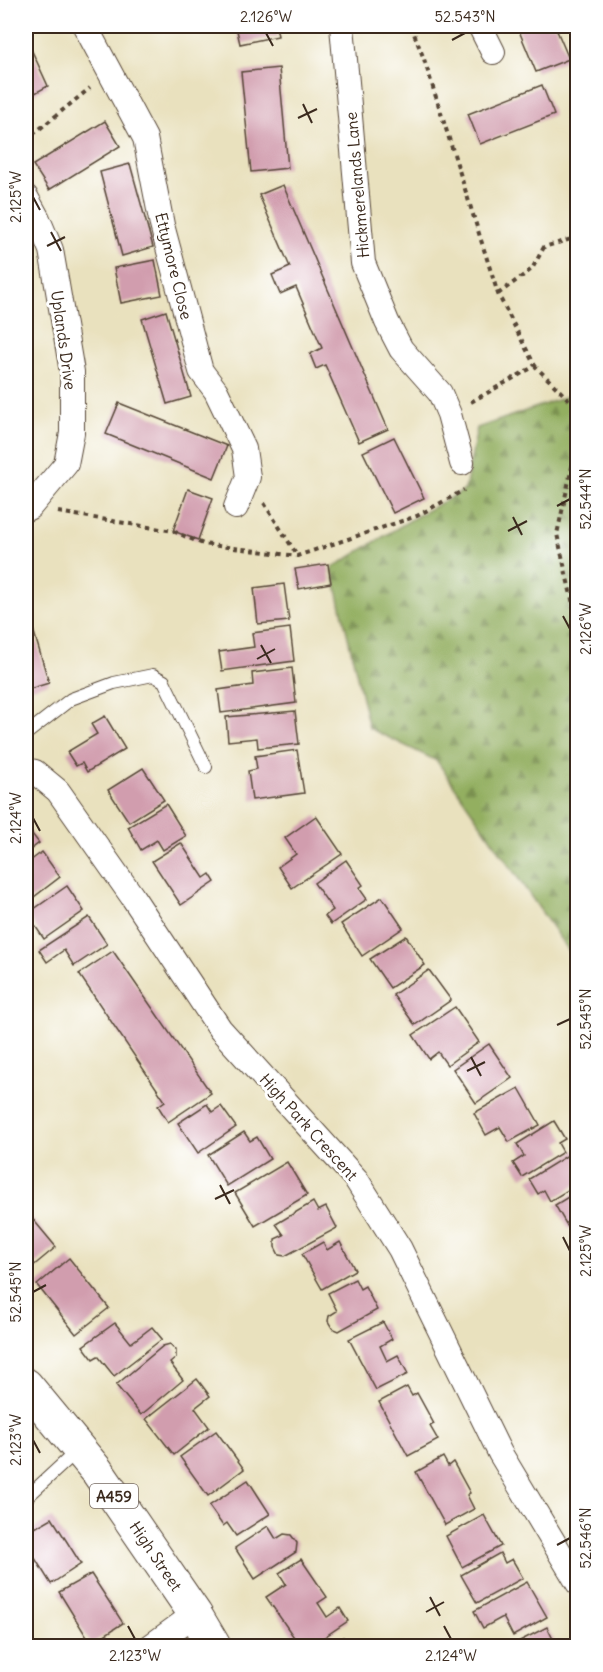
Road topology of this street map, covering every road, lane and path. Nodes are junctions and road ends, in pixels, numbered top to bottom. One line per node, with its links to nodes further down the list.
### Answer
1 (85, 26): 6 (street, Ettymore Close)
2 (342, 26): 14 (street, Hickmerelands Lane)
3 (411, 26): 10 (path)
4 (480, 26): 5 (street)
5 (494, 52)
6 (109, 73): 7 (path); 16 (street, Ettymore Close)
7 (26, 140)
8 (26, 197): 18 (street, Uplands Drive)
9 (578, 237): 10 (path)
10 (498, 294): 11 (path)
11 (535, 366): 12 (path); 14 (path)
12 (573, 404): 13 (path); 20 (path)
13 (578, 408)
14 (449, 414): 15 (street, Hickmerelands Lane)
15 (462, 463): 19 (path)
16 (248, 477): 17 (street); 19 (path)
17 (236, 507)
18 (28, 508): 19 (path)
19 (297, 556)
20 (578, 626)
21 (26, 734): 22 (lane)
22 (206, 766)
23 (26, 770): 27 (street, High Park Crescent)
24 (26, 1385): 25 (main road, High Street / A459)
25 (79, 1449): 26 (lane); 28 (main road, High Street / A459)
26 (26, 1498)
27 (578, 1583)
28 (195, 1614): 29 (street); 30 (main road, High Street / A459)
29 (151, 1647)
30 (214, 1647)

